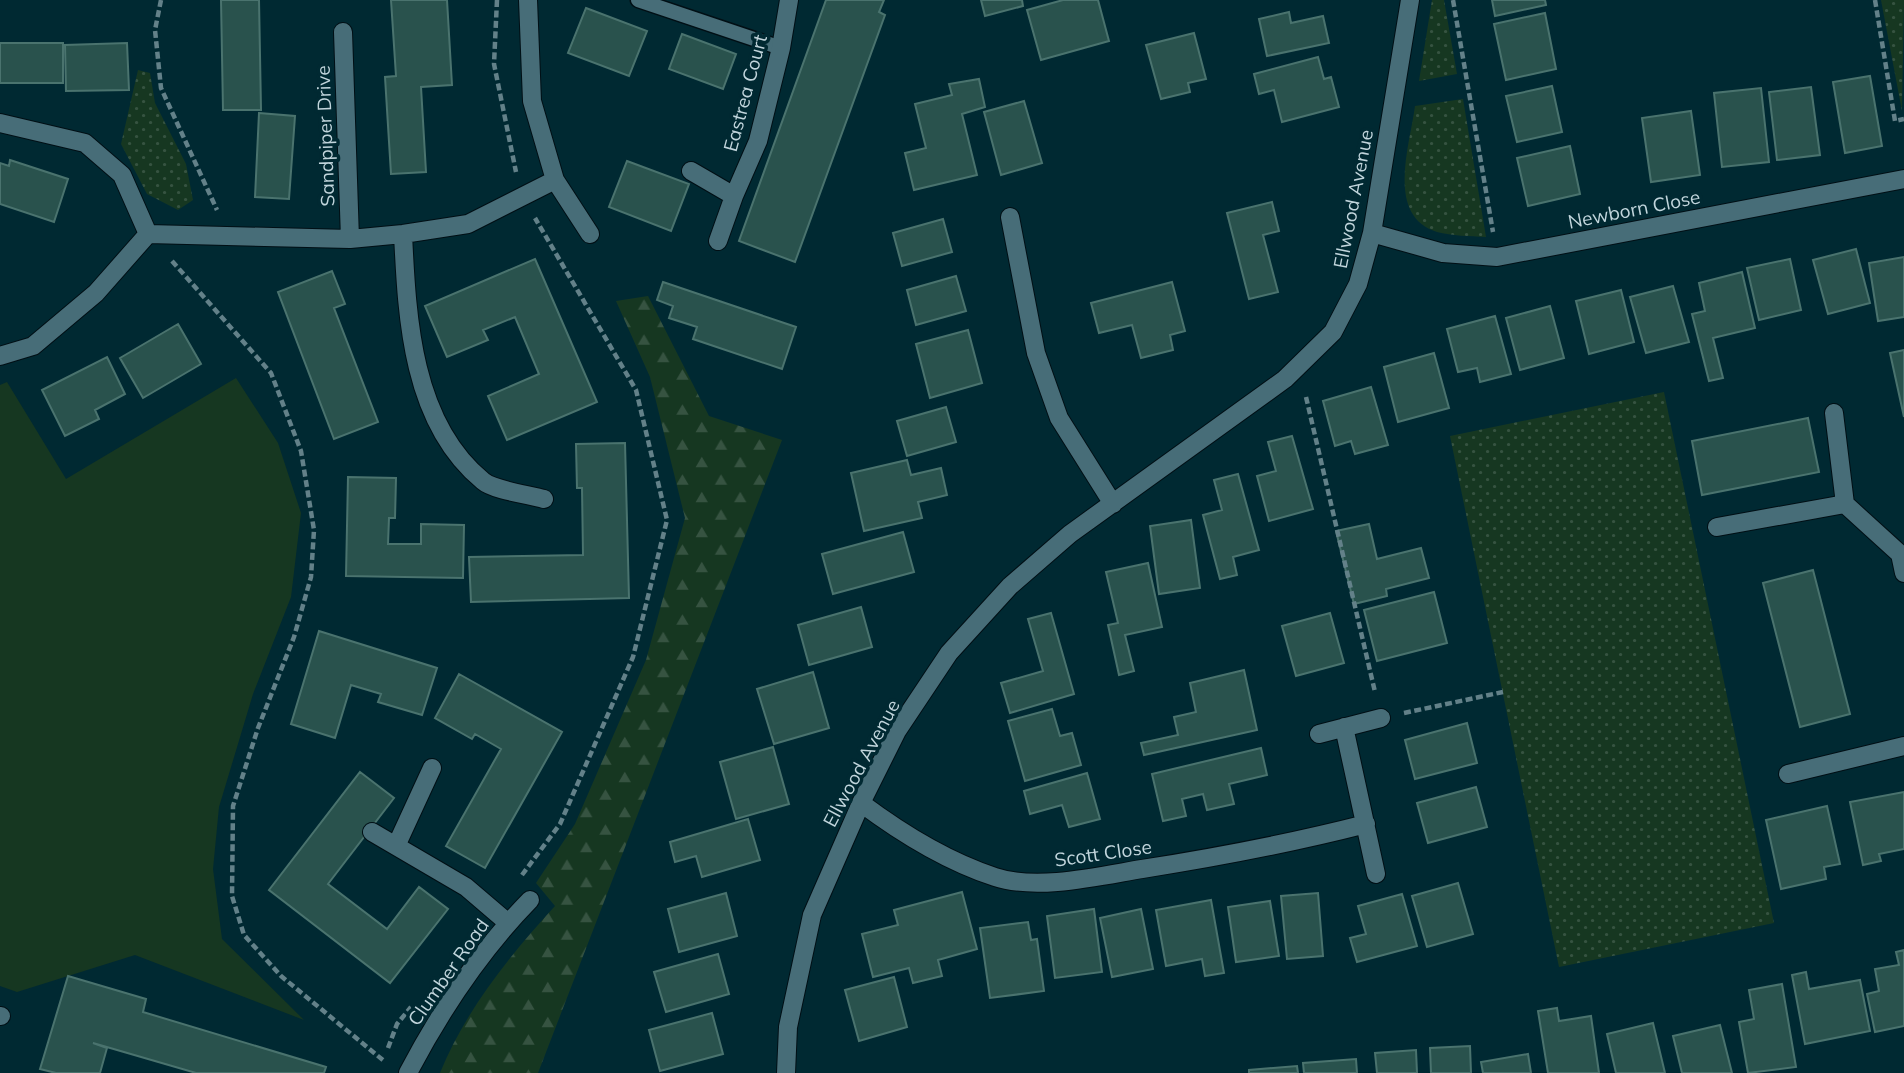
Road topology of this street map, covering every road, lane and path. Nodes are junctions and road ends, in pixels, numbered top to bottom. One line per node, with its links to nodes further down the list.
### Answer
1 (161, 0): 21 (path)
2 (497, 0): 16 (path)
3 (528, 0): 15 (street)
4 (638, 0): 10 (lane)
5 (789, 0): 10 (street, Eastrea Court)
6 (1410, 0): 19 (street, Ellwood Avenue)
7 (1453, 0): 26 (path)
8 (1875, 0): 11 (path)
9 (343, 32): 24 (street, Sandpiper Drive)
10 (781, 48): 17 (street, Eastrea Court)
11 (1904, 119)
12 (0, 123): 20 (street)
13 (691, 171): 17 (street)
14 (1904, 178): 26 (street, Newborn Close)
15 (555, 180): 16 (street); 23 (street)
16 (523, 196): 22 (street); 49 (path)
17 (734, 196): 25 (street, Eastrea Court)
18 (1010, 217): 31 (street)
19 (1372, 233): 26 (street, Newborn Close); 28 (street, Ellwood Avenue)
20 (148, 234): 21 (street); 27 (street); 51 (path)
21 (228, 234): 24 (street)
22 (403, 234): 24 (street); 30 (street)
23 (590, 234)
24 (350, 239)
25 (718, 241)
26 (1497, 257)
27 (0, 356)
28 (1299, 366): 31 (street, Ellwood Avenue); 37 (path)
29 (1834, 413): 32 (street)
30 (544, 499)
31 (1113, 503): 43 (street, Ellwood Avenue)
32 (1845, 504): 33 (street); 34 (street)
33 (1717, 527)
34 (1902, 553): 35 (street)
35 (1904, 573)
36 (1503, 692): 37 (path)
37 (1381, 718): 38 (street)
38 (1345, 727): 39 (street); 44 (street)
39 (1319, 733)
40 (1904, 746): 42 (street)
41 (432, 768): 46 (street)
42 (1788, 774)
43 (861, 803): 44 (street, Scott Close); 54 (street, Ellwood Avenue)
44 (1366, 824): 47 (street)
45 (372, 832): 46 (street)
46 (397, 844): 49 (street)
47 (1376, 874)
48 (530, 900): 49 (street, Clumber Road)
49 (501, 917): 53 (street, Clumber Road)
50 (414, 1005): 51 (path)
51 (384, 1061): 52 (path)
52 (380, 1073)
53 (408, 1073)
54 (786, 1073)

